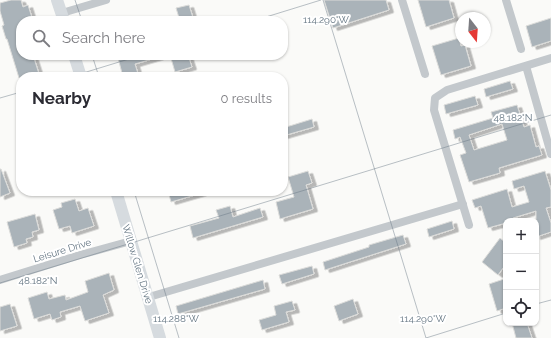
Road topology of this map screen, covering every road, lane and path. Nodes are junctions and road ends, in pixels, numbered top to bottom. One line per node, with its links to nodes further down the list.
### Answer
1 (57, 0): 5 (main road)
2 (106, 0): 6 (street)
3 (402, 0): 12 (street)
4 (506, 0): 7 (street)
5 (63, 16)
6 (66, 16)
7 (521, 49)
8 (551, 58): 10 (street)
9 (76, 60): 11 (main road)
10 (526, 66): 13 (street); 15 (street)
11 (79, 72)
12 (425, 74)
13 (551, 154)
14 (118, 196): 17 (main road, Willow Glen Drive)
15 (463, 204): 16 (street); 19 (street)
16 (469, 225)
17 (131, 241): 18 (street, Leisure Drive); 19 (main road, Willow Glen Drive)
18 (0, 280)
19 (149, 297): 20 (main road, Willow Glen Drive)
20 (160, 338)

